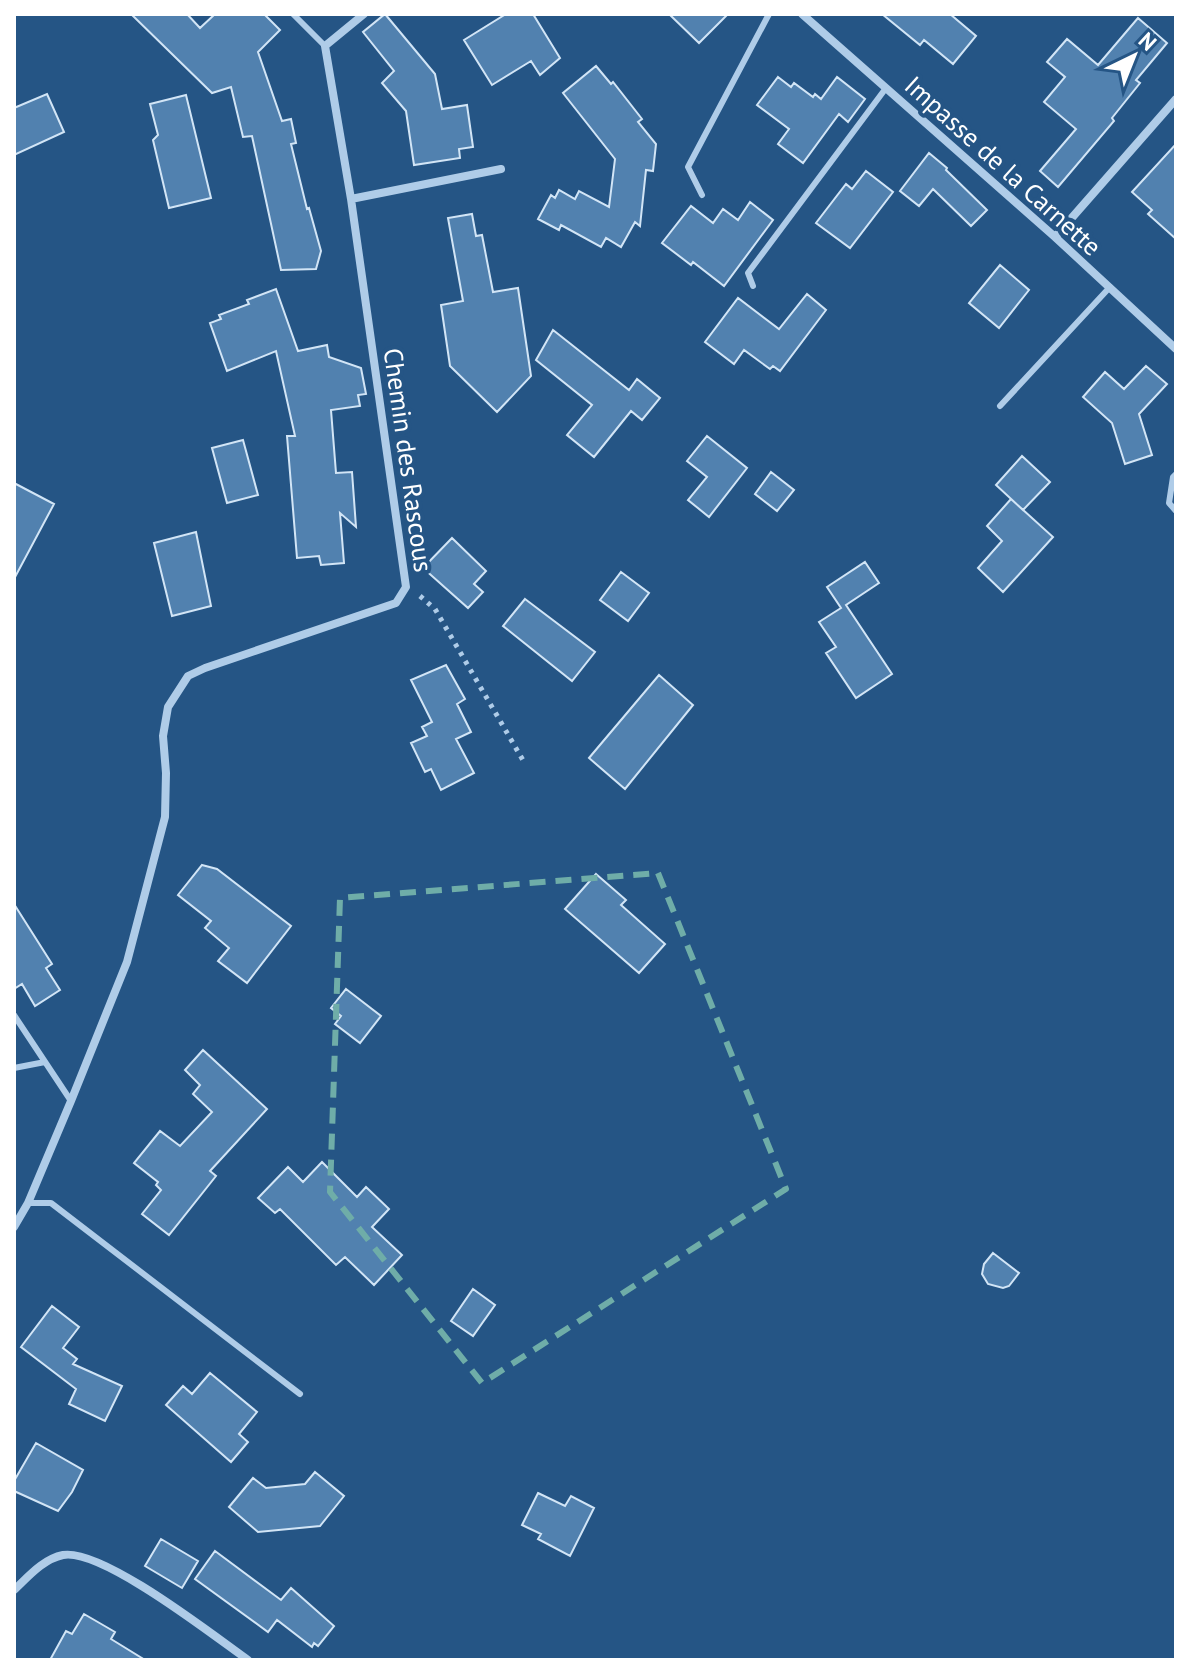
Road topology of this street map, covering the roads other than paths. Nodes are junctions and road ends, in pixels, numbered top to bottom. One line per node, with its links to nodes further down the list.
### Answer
1 (293, 14): 5 (lane)
2 (364, 14): 5 (street)
3 (769, 14): 9 (lane)
4 (802, 14): 6 (street, Impasse de la Carnette)
5 (325, 46): 10 (street, Chemin des Rascous)
6 (886, 88): 11 (street, Impasse de la Carnette); 12 (lane)
7 (1176, 99): 11 (street)
8 (501, 169): 10 (street)
9 (702, 195)
10 (351, 199): 21 (street, Chemin des Rascous)
11 (1055, 237): 13 (street, Impasse de la Carnette)
12 (753, 286)
13 (1110, 287): 14 (street, Impasse de la Carnette); 15 (lane)
14 (1176, 349)
15 (1000, 406)
16 (1176, 474): 17 (lane)
17 (1176, 511)
18 (14, 1015): 19 (lane)
19 (45, 1062): 20 (lane); 21 (lane)
20 (14, 1068)
21 (71, 1101): 22 (street, Chemin des Rascous)
22 (28, 1203): 23 (street, Chemin des Rascous); 24 (lane)
23 (14, 1227)
24 (300, 1394)
25 (14, 1590): 26 (street)
26 (248, 1660)

